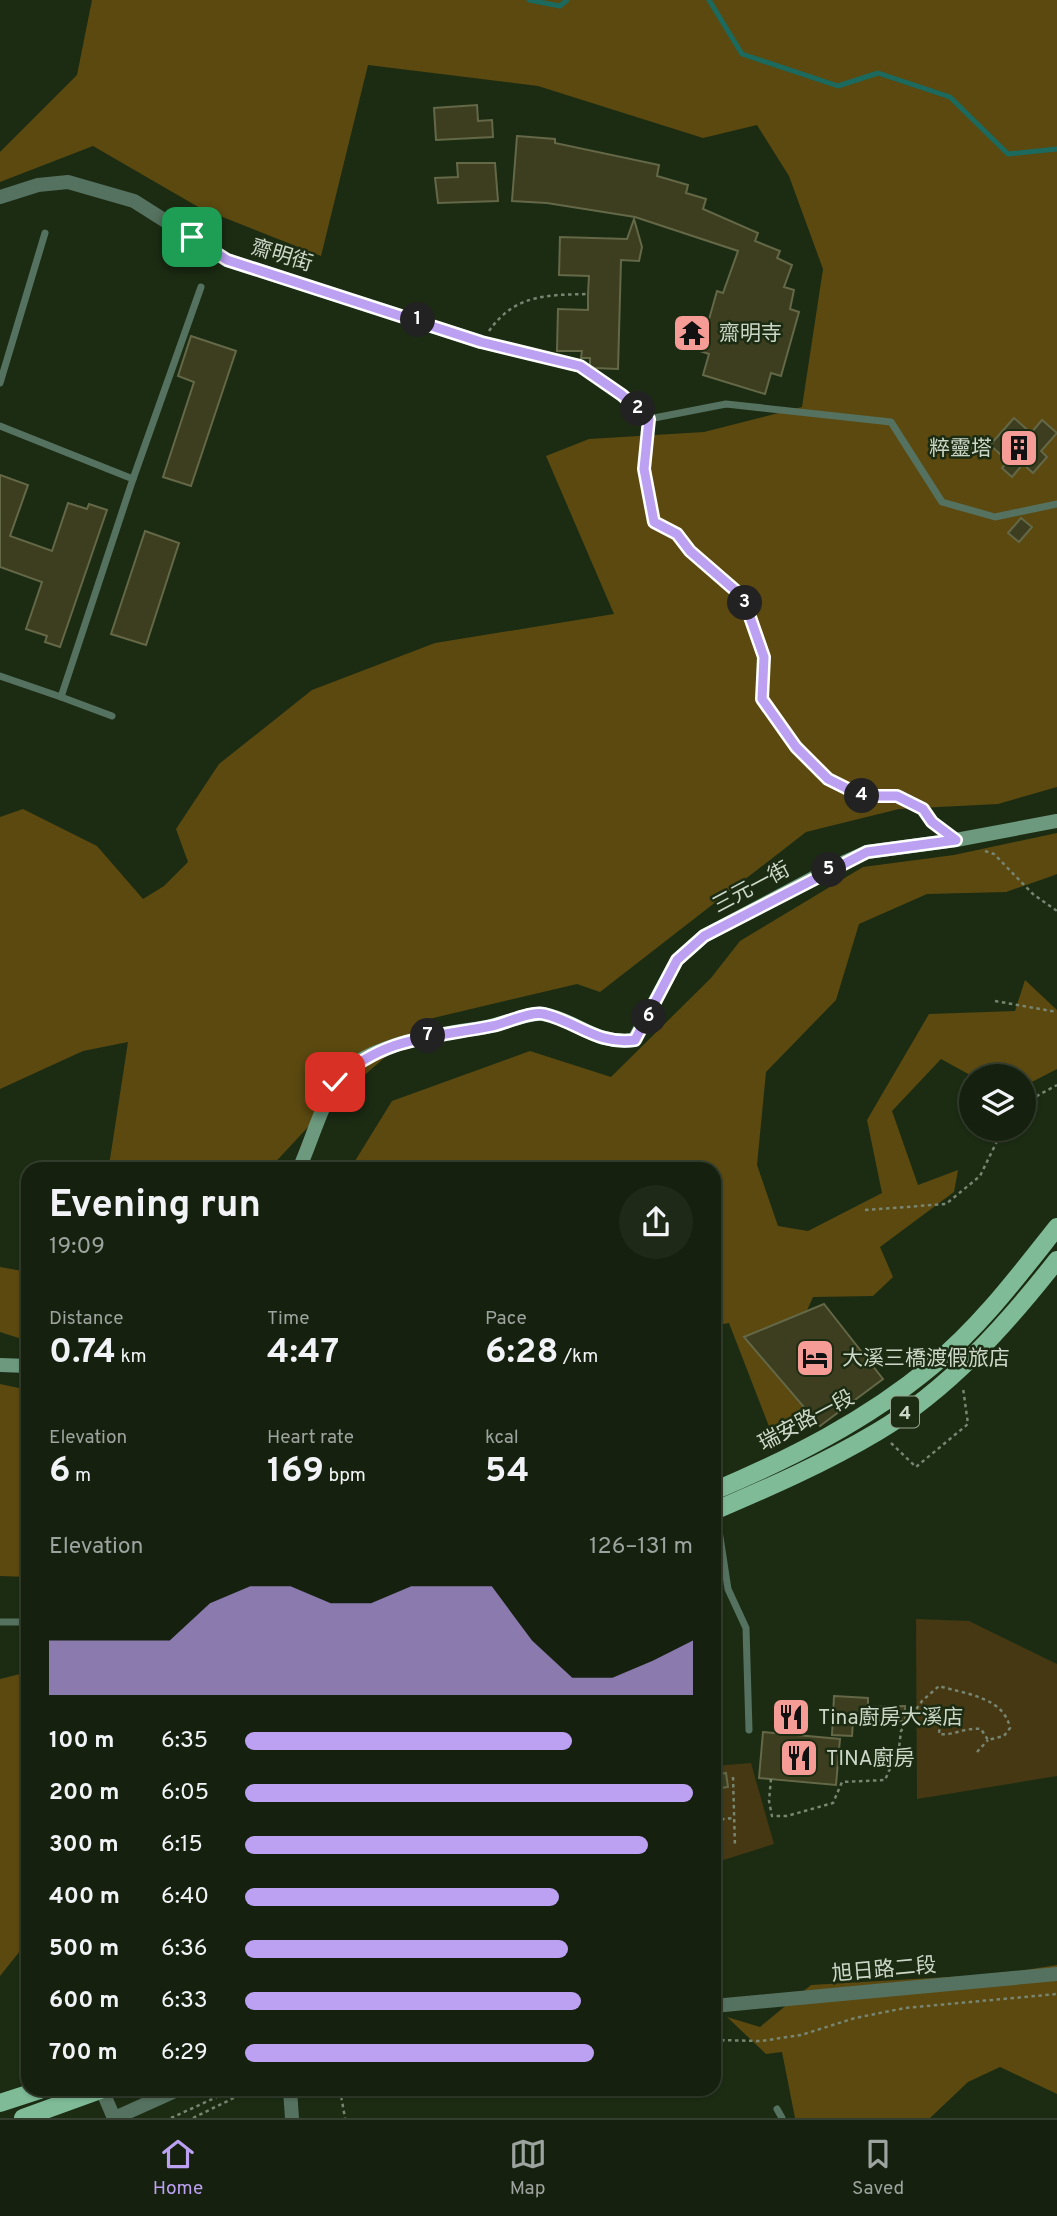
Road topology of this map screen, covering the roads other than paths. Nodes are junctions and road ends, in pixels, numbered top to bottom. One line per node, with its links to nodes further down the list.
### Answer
1 (0, 197): 4 (street, 齋明街)
2 (45, 233): 5 (lane)
3 (201, 287): 7 (lane)
4 (481, 342): 8 (lane)
5 (0, 383)
6 (0, 426): 7 (lane)
7 (133, 479): 10 (lane)
8 (1057, 504)
9 (0, 676): 10 (lane)
10 (61, 696): 11 (lane)
11 (112, 716)
12 (1057, 821): 13 (street, 三元一街)
13 (302, 1162)
14 (1057, 1227): 18 (main road, 瑞安路一段 / 4)
15 (1057, 1260): 19 (main road, 瑞安路一段 / 4)
16 (0, 1365): 17 (street)
17 (21, 1366)
18 (721, 1488)
19 (721, 1507)
20 (721, 1546): 23 (lane)
21 (0, 1622): 22 (lane)
22 (21, 1622)
23 (749, 1730)
24 (1057, 1974): 25 (street, 旭日路二段)
25 (721, 2005)
26 (22, 2096): 31 (main road)
27 (84, 2096): 33 (main road)
28 (104, 2096): 34 (street)
29 (164, 2096): 34 (street)
30 (290, 2096): 35 (street)
31 (0, 2103)
32 (777, 2109): 36 (lane)
33 (23, 2118)
34 (115, 2118)
35 (292, 2118)
36 (782, 2118)

